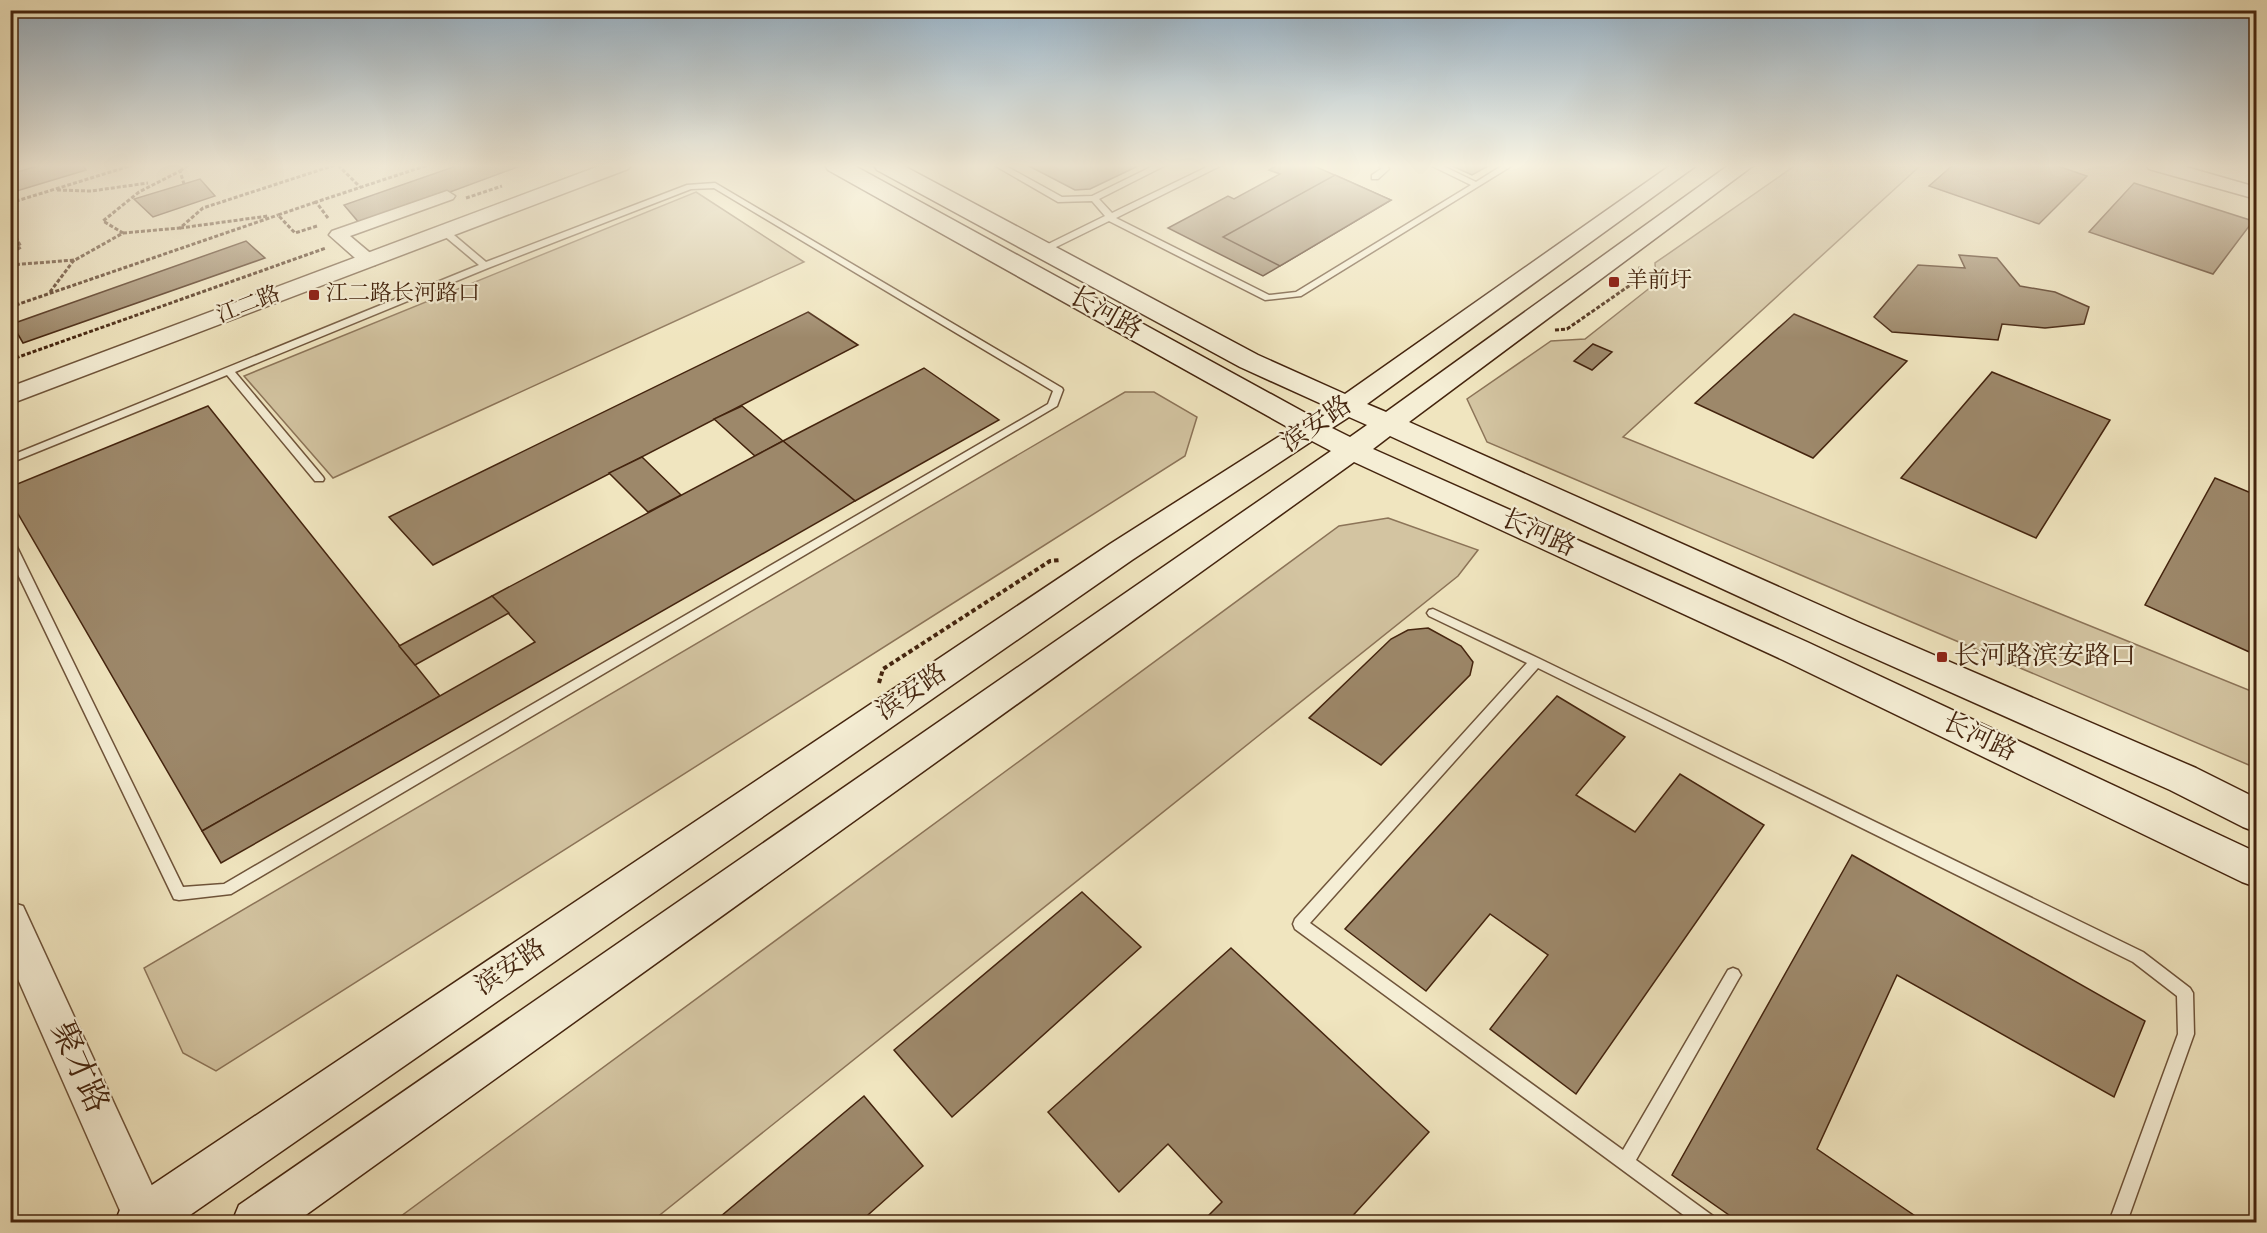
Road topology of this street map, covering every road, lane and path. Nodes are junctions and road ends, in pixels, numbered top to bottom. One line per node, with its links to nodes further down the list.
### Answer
1 (106, 223): 21 (path)
2 (186, 223): 19 (path)
3 (221, 223): 19 (path)
4 (256, 223): 29 (path)
5 (285, 223): 6 (path)
6 (326, 223)
7 (378, 223): 26 (street)
8 (470, 223): 20 (street, 江二路)
9 (599, 223): 28 (lane)
10 (778, 223): 40 (lane)
11 (940, 223): 36 (main road, 长河路)
12 (992, 223): 23 (main road, 长河路)
13 (1104, 223): 23 (lane)
14 (1119, 223): 15 (lane)
15 (1415, 223)
16 (1605, 223): 34 (main road, 滨安路)
17 (1664, 223): 35 (main road, 滨安路)
18 (10, 226): 24 (path)
19 (180, 228): 21 (path)
20 (445, 232): 26 (street, 江二路); 28 (lane)
21 (123, 233): 25 (path)
22 (336, 245): 31 (path)
23 (1043, 250): 34 (main road, 长河路)
24 (10, 254)
25 (75, 260): 27 (path); 29 (path)
26 (369, 261): 33 (street, 江二路)
27 (10, 265)
28 (485, 267): 32 (lane)
29 (49, 293): 30 (path)
30 (10, 307)
31 (10, 360)
32 (229, 371): 38 (lane); 39 (lane)
33 (10, 396)
34 (1346, 406): 35 (main road, 长河路); 36 (main road, 滨安路)
35 (1387, 424): 37 (main road, 滨安路); 43 (main road, 长河路)
36 (1312, 429): 37 (main road, 长河路); 48 (main road, 滨安路)
37 (1351, 450): 44 (main road, 长河路); 49 (main road, 滨安路)
38 (10, 460)
39 (319, 479)
40 (10, 545)
41 (1433, 613): 42 (lane)
42 (1536, 662): 47 (lane); 51 (lane)
43 (2256, 816)
44 (2256, 870)
45 (10, 918): 48 (street, 聚才路)
46 (1733, 975): 47 (lane)
47 (1625, 1162): 50 (lane)
48 (142, 1220)
49 (256, 1222)
50 (1707, 1222)
51 (2118, 1222)

